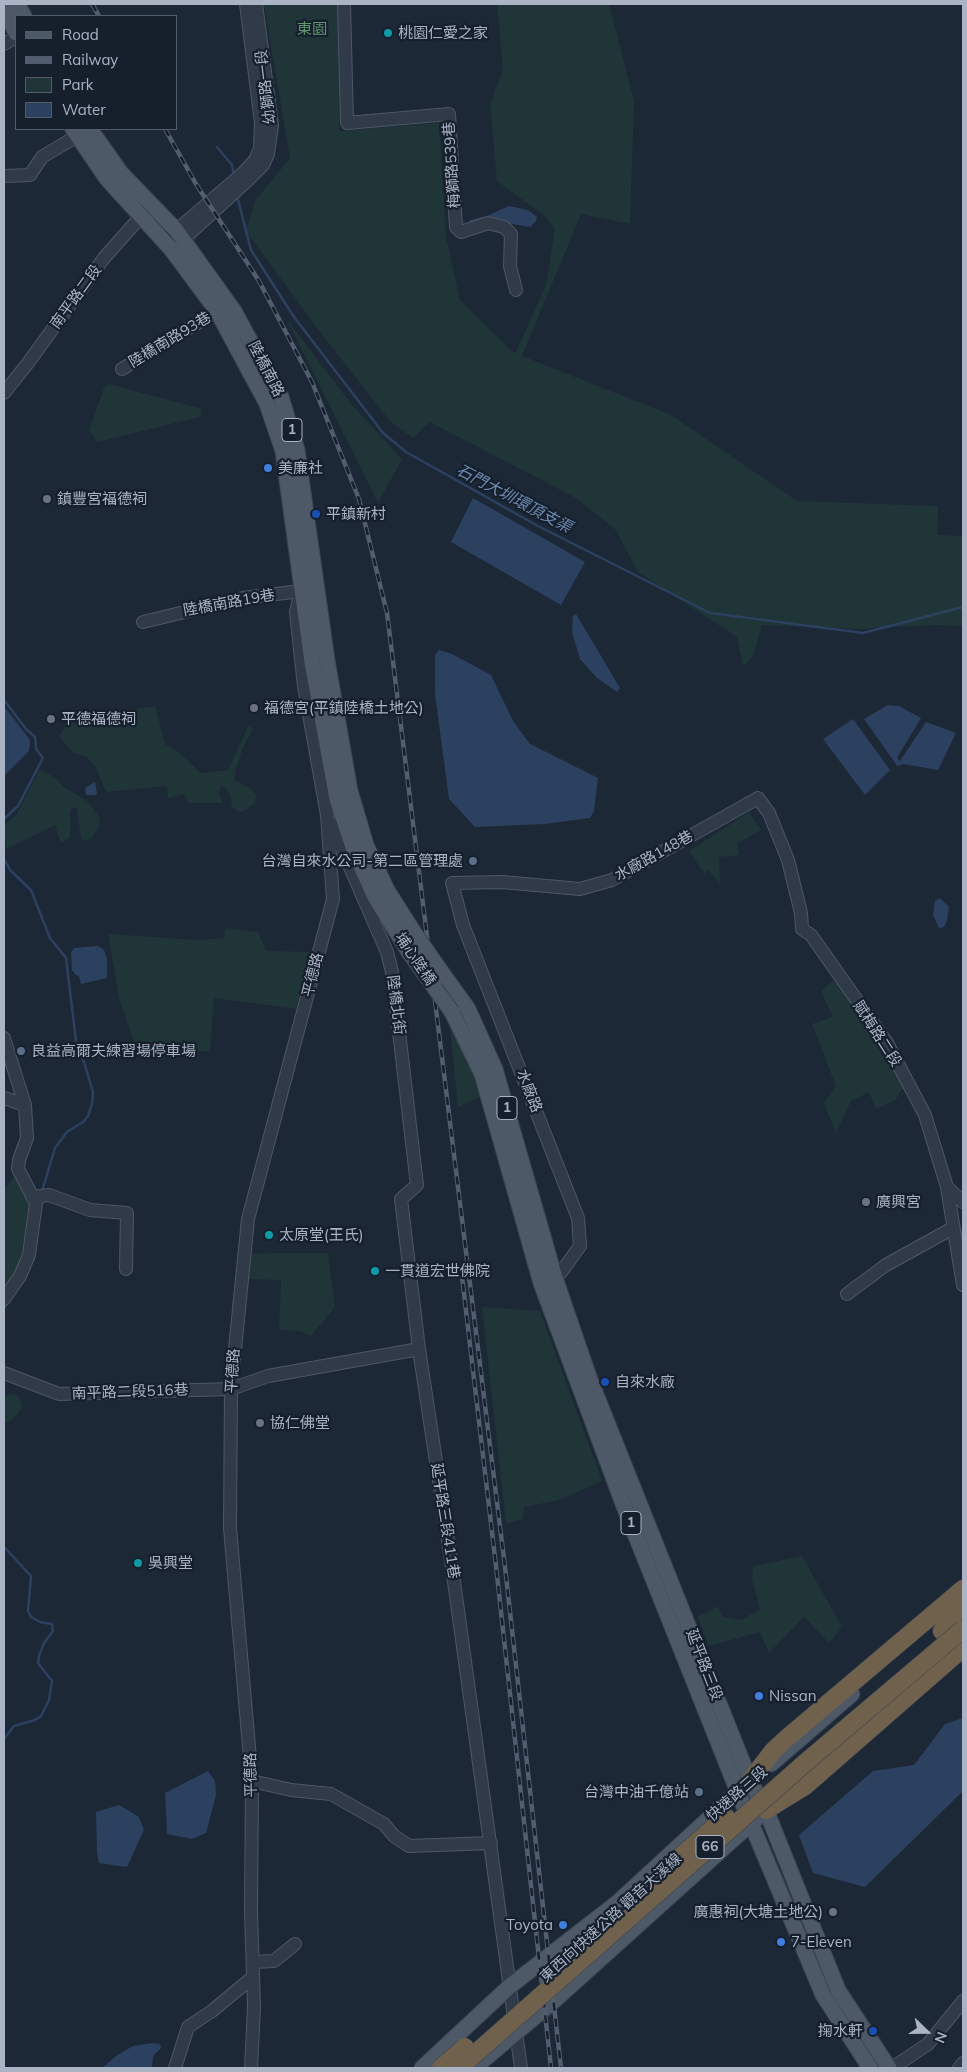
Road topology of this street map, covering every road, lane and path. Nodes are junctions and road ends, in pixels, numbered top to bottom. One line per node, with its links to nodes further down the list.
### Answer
1 (17, 4): 6 (main road)
2 (246, 4): 14 (street, 幼獅路一段)
3 (256, 4): 14 (street, 幼獅路一段)
4 (344, 4): 16 (street, 梅獅路539巷)
5 (4, 8): 7 (main road)
6 (23, 15)
7 (15, 31)
8 (15, 38): 9 (street)
9 (4, 44)
10 (80, 131): 11 (street); 12 (main road, 陸橋南路 / 1); 13 (main road, 陸橋南路 / 1)
11 (4, 176)
12 (151, 205): 13 (street, 南平路二段); 14 (main road, 陸橋南路 / 1)
13 (141, 216): 15 (main road, 陸橋南路 / 1); 19 (street, 南平路二段)
14 (180, 235): 15 (street, 幼獅路一段); 20 (main road, 陸橋南路 / 1)
15 (168, 245): 17 (main road, 陸橋南路 / 1)
16 (516, 290)
17 (217, 311): 18 (street, 陸橋南路93巷); 20 (main road, 陸橋南路 / 1)
18 (122, 369)
19 (4, 393)
20 (309, 590): 21 (street, 陸橋南路19巷); 22 (main road, 陸橋南路 / 1); 23 (street, 陸橋南路)
21 (143, 622)
22 (319, 661): 35 (main road, 埔心陸橋 / 1, bridge); 36 (main road, 埔心陸橋 / 1, bridge)
23 (304, 686): 25 (street, 平德路)
24 (758, 798): 26 (street, 水廠路148巷); 30 (street, 賦梅路二段)
25 (327, 815): 32 (street, 陸橋北街); 44 (street, 平德路)
26 (452, 884): 38 (street, 水廠路)
27 (4, 1038): 29 (street)
28 (4, 1098): 29 (street)
29 (25, 1105): 31 (street)
30 (947, 1187): 33 (street); 34 (street, 賦梅路二段)
31 (39, 1196): 37 (street); 41 (street)
32 (400, 1200): 42 (street, 延平路三段411巷)
33 (963, 1202)
34 (954, 1228): 39 (street, 賦梅路二段); 40 (street)
35 (547, 1249): 38 (main road, 延平路三段 / 1)
36 (532, 1252): 38 (main road, 延平路三段 / 1)
37 (126, 1269)
38 (548, 1280): 45 (main road, 延平路三段 / 1); 46 (main road, 延平路三段 / 1)
39 (963, 1286)
40 (847, 1294)
41 (4, 1299)
42 (419, 1348): 44 (street, 南平路二段516巷); 59 (street, 延平路三段411巷)
43 (4, 1373): 44 (street, 南平路二段516巷)
44 (231, 1389): 55 (street, 平德路)
45 (659, 1549): 46 (main road); 54 (main road, 延平路三段 / 1)
46 (644, 1555): 54 (main road, 延平路三段 / 1)
47 (963, 1589): 56 (highway)
48 (963, 1600): 51 (highway); 56 (main road, 快速路三段 / 66)
49 (963, 1612): 51 (highway, 東西向快速公路 觀音大溪線 / 66)
50 (963, 1629): 73 (highway, 東西向快速公路 觀音大溪線 / 66, bridge)
51 (942, 1631): 72 (highway, 東西向快速公路 觀音大溪線 / 66, bridge)
52 (963, 1639): 57 (main road, 快速路三段 / 66)
53 (963, 1648): 57 (highway)
54 (697, 1669): 56 (main road, 延平路三段 / 1)
55 (252, 1781): 59 (street); 63 (street, 平德路)
56 (744, 1786): 57 (main road, 延平路三段 / 1); 58 (main road, 延平路三段 / 1); 60 (main road, 快速路三段 / 66)
57 (766, 1810): 58 (main road, 快速路三段 / 66); 77 (main road, 延平路三段 / 1)
58 (752, 1822): 61 (main road, 快速路三段 / 66); 76 (main road, 延平路三段 / 1)
59 (491, 1843): 65 (street, 延平路三段411巷)
60 (673, 1852): 61 (street); 65 (main road, 快速路三段 / 66)
61 (691, 1878): 67 (main road, 快速路三段 / 66)
62 (295, 1944): 63 (street)
63 (253, 1962): 64 (street, 平德路)
64 (254, 1977): 69 (street); 70 (street, 平德路)
65 (510, 1986): 67 (street, 延平路三段411巷); 71 (main road, 快速路三段 / 66)
66 (963, 2000): 77 (street)
67 (517, 2033): 74 (main road, 快速路三段 / 66); 75 (street, 延平路三段411巷)
68 (963, 2063): 78 (street)
69 (175, 2068)
70 (251, 2068)
71 (422, 2068)
72 (441, 2068)
73 (458, 2068)
74 (474, 2068)
75 (520, 2068)
76 (870, 2068)
77 (891, 2068)
78 (959, 2068)

